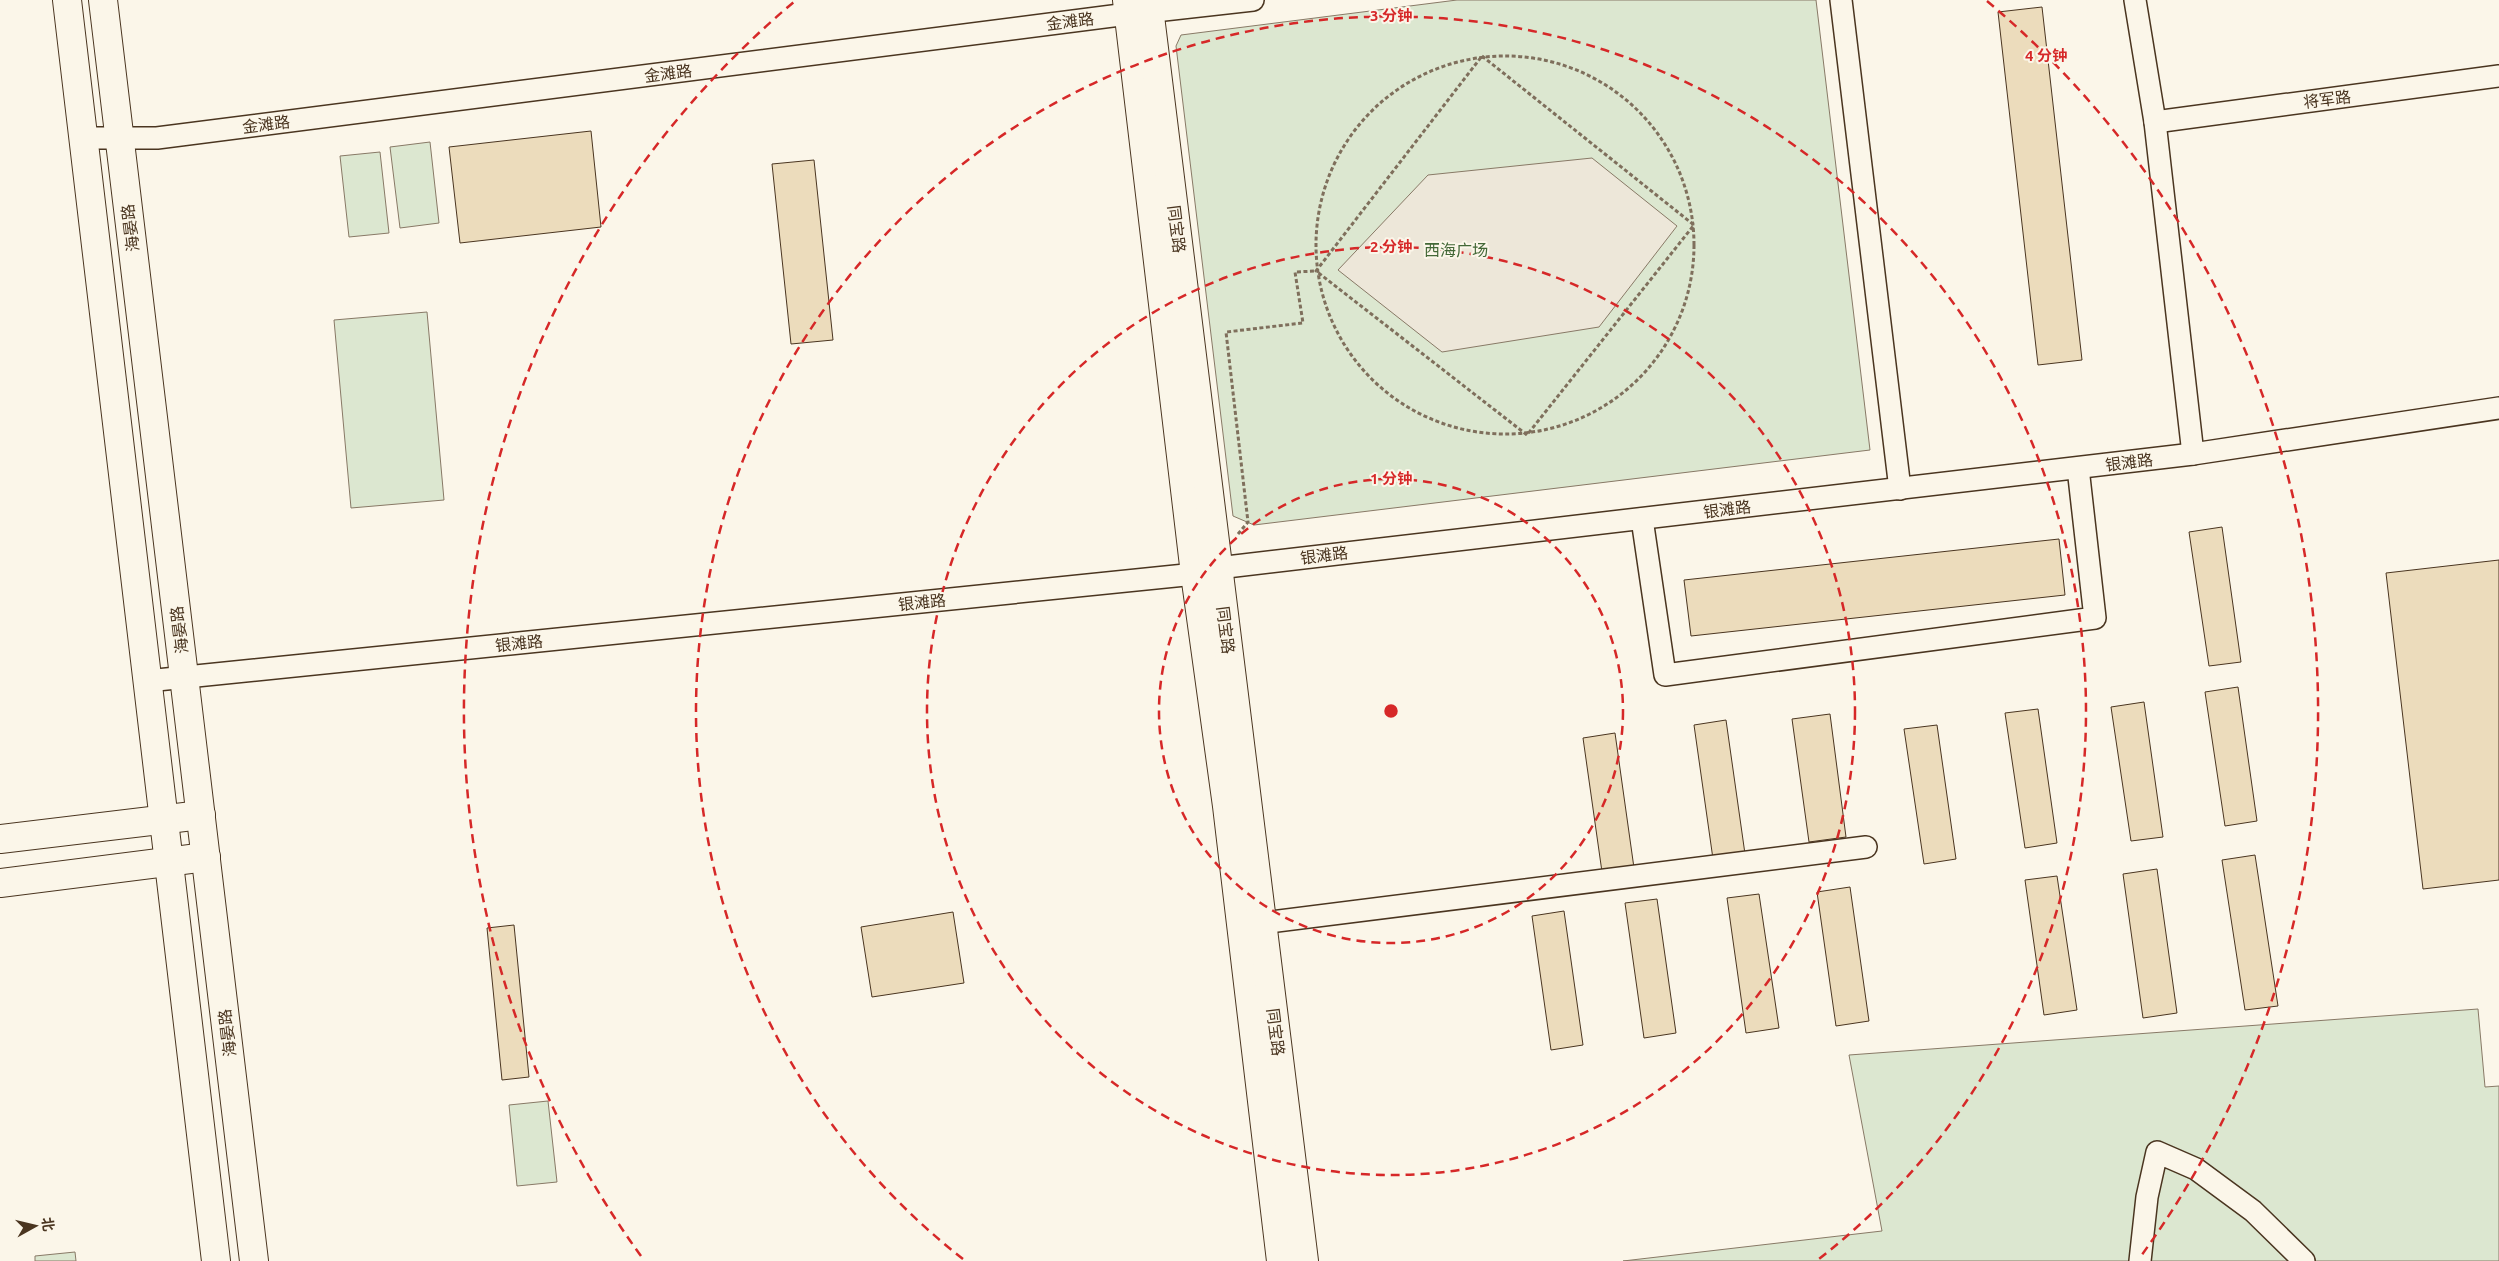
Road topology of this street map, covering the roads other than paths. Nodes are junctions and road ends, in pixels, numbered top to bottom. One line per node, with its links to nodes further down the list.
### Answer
1 (67, 0): 10 (main road)
2 (103, 0): 9 (main road, 海晏路)
3 (1253, 0): 6 (street, 金滩路)
4 (1841, 0): 14 (street)
5 (2136, 0): 8 (street)
6 (1138, 6): 9 (street, 金滩路); 16 (main road, 同宝路)
7 (2499, 76): 8 (street, 将军路)
8 (2155, 122): 12 (street)
9 (119, 137): 10 (street, 金滩路); 17 (main road, 海晏路)
10 (83, 138): 18 (main road)
11 (2499, 408): 12 (street, 银滩路)
12 (2194, 454): 13 (street, 银滩路)
13 (2078, 468): 14 (street, 银滩路); 15 (street)
14 (1900, 489): 15 (street, 银滩路)
15 (1642, 519): 16 (street, 银滩路)
16 (1206, 571): 17 (street, 银滩路); 26 (main road, 同宝路); 27 (main road, 同宝路)
17 (185, 676): 18 (street, 银滩路); 19 (main road, 海晏路)
18 (147, 681): 20 (main road)
19 (202, 815): 20 (main road); 23 (main road, 海晏路)
20 (164, 820): 21 (main road); 24 (main road)
21 (0, 839)
22 (1866, 847): 26 (street)
23 (206, 857): 24 (main road); 29 (main road, 海晏路)
24 (169, 862): 25 (main road); 28 (main road)
25 (0, 883)
26 (1262, 923): 27 (main road, 同宝路)
27 (1295, 1260)
28 (216, 1261)
29 (254, 1261)
30 (2140, 1261): 31 (street)
31 (2304, 1261)

